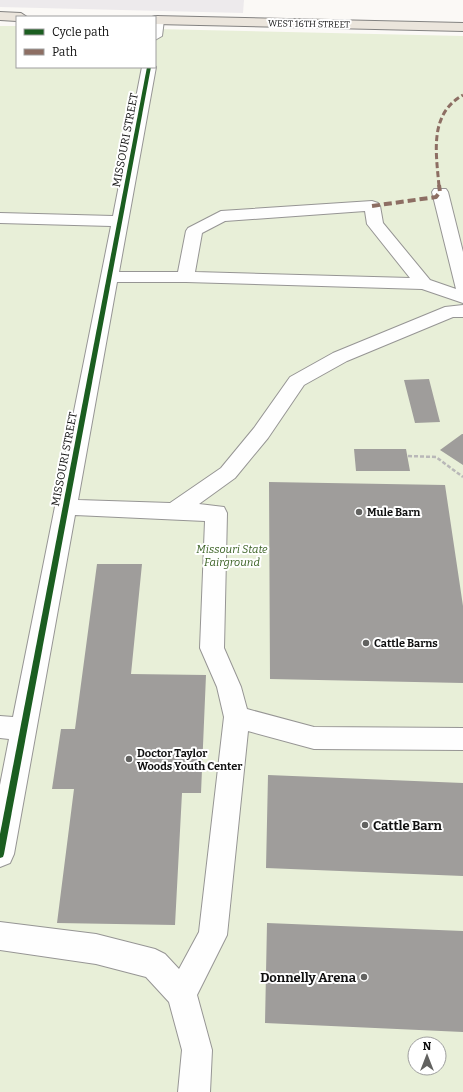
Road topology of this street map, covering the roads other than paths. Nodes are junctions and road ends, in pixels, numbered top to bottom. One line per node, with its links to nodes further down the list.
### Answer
1 (0, 16): 2 (main road)
2 (16, 17)
3 (156, 20): 4 (main road, WEST 16TH STREET)
4 (463, 27)
5 (149, 68): 8 (street, MISSOURI STREET)
6 (440, 192): 12 (street)
7 (0, 218): 8 (street)
8 (119, 221): 9 (street, MISSOURI STREET)
9 (108, 277): 10 (street); 15 (street, MISSOURI STREET)
10 (186, 277): 11 (street); 11 (street)
11 (424, 284): 13 (street)
12 (463, 287)
13 (463, 298)
14 (463, 311): 16 (street)
15 (65, 507): 16 (street); 18 (street, MISSOURI STREET)
16 (176, 511): 17 (street)
17 (237, 718): 19 (street); 22 (street)
18 (12, 728): 20 (street, MISSOURI STREET)
19 (463, 739)
20 (0, 854)
21 (0, 936): 22 (street)
22 (182, 994): 23 (street)
23 (194, 1092)

